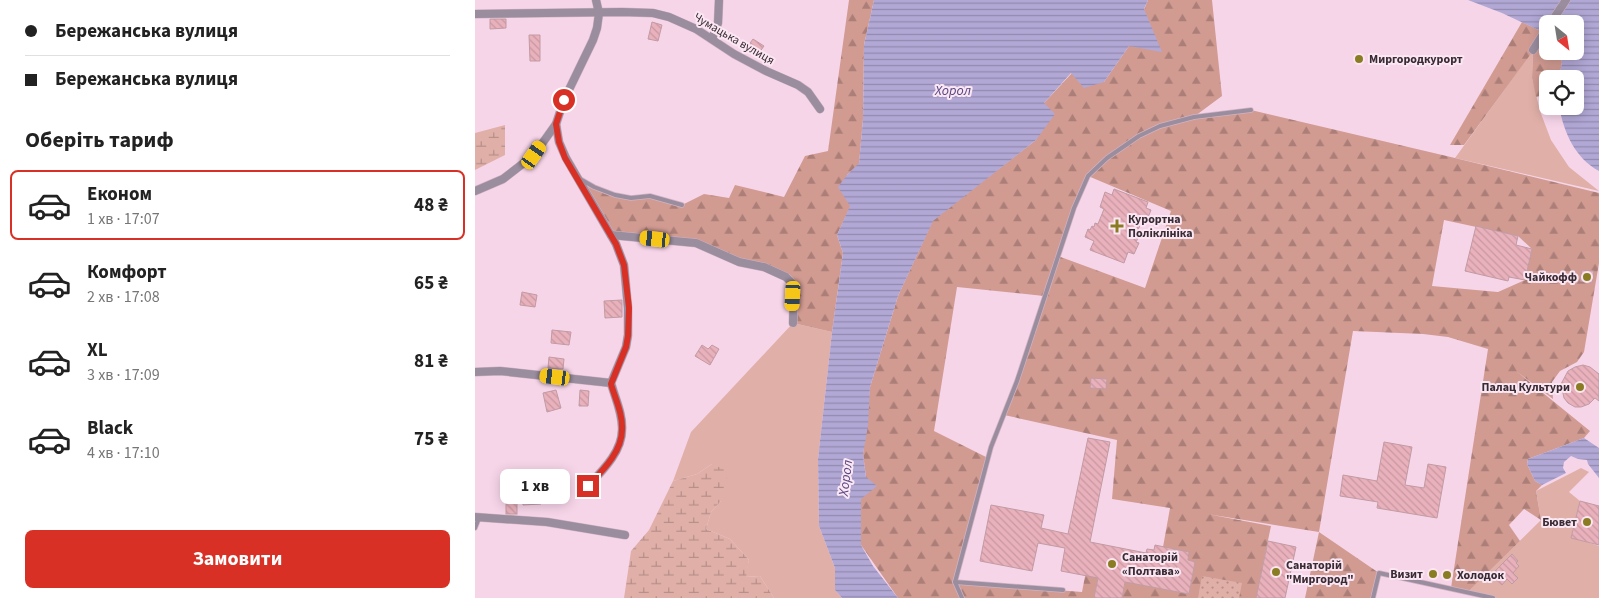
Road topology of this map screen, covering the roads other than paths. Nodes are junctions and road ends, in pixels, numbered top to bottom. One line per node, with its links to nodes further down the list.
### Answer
1 (596, 0): 5 (street)
2 (719, 0): 7 (street)
3 (1565, 0): 6 (street)
4 (475, 14): 5 (street, Чумацька вулиця)
5 (599, 14): 7 (street, Чумацька вулиця); 12 (street)
6 (1556, 15)
7 (712, 39): 10 (street, Чумацька вулиця)
8 (1539, 41): 9 (street)
9 (1533, 50)
10 (820, 109)
11 (1251, 110): 24 (lane)
12 (556, 124): 13 (street); 14 (street)
13 (578, 178): 15 (lane); 16 (street)
14 (475, 191)
15 (682, 205)
16 (611, 235): 17 (street); 19 (street)
17 (793, 323)
18 (475, 372): 19 (street)
19 (611, 384): 20 (street)
20 (588, 486)
21 (477, 517): 22 (lane); 23 (street)
22 (475, 528)
23 (625, 535)
24 (955, 582): 25 (lane); 26 (lane)
25 (1063, 590)
26 (962, 598)
27 (1373, 598): 28 (lane)
28 (1493, 598)

